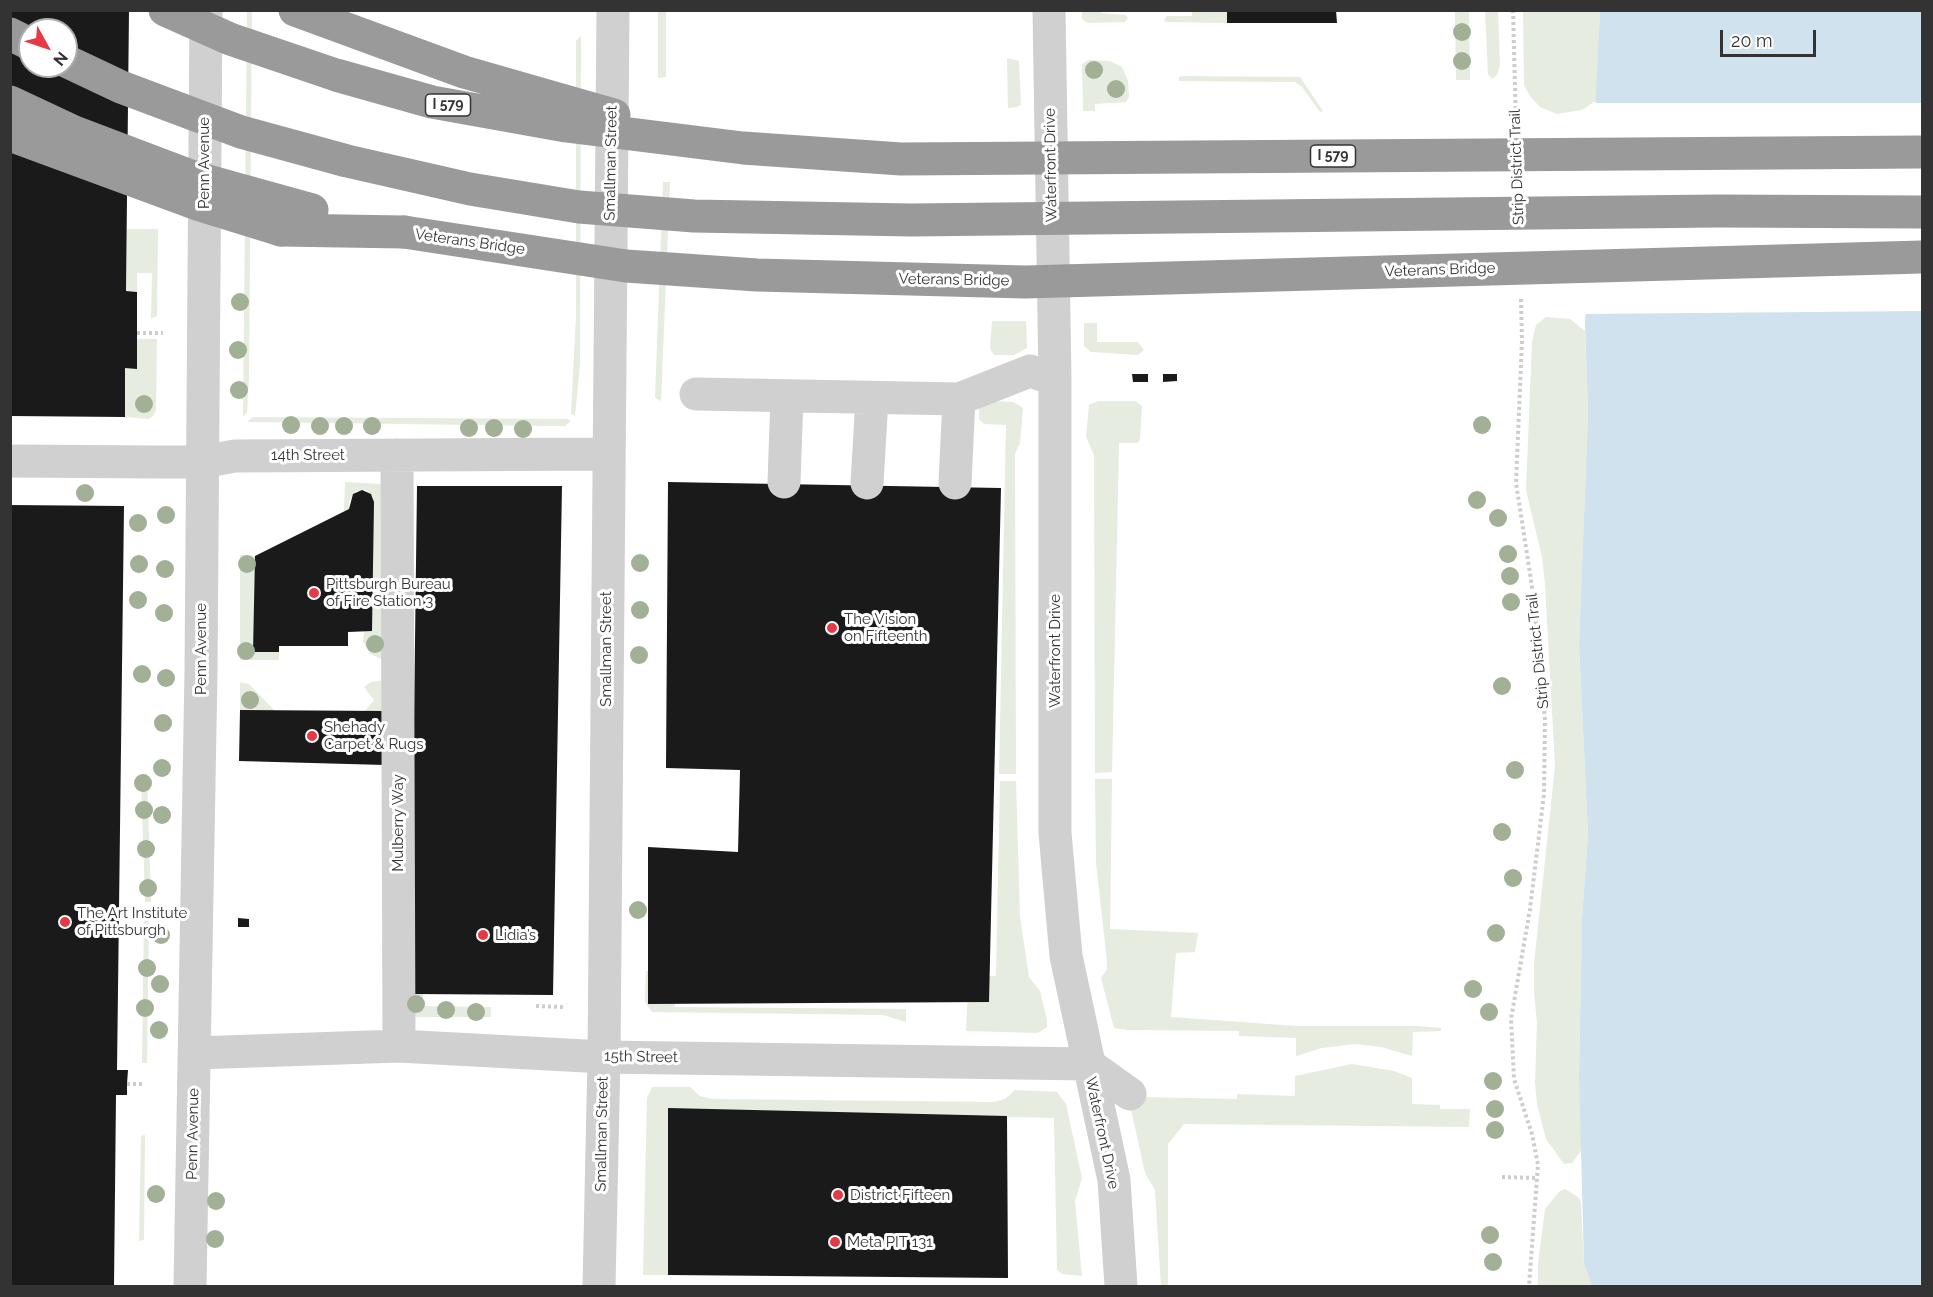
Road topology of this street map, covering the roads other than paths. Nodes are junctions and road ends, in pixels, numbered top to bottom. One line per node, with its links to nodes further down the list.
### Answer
1 (165, 10): 9 (highway, I 579, bridge)
2 (206, 10): 22 (street, Penn Avenue)
3 (295, 10): 9 (highway, bridge)
4 (613, 10): 19 (street, Smallman Street)
5 (1049, 10): 14 (street, Waterfront Drive)
6 (78, 67): 11 (highway, bridge)
7 (10, 102): 12 (highway, Veterans Bridge, bridge)
8 (10, 135): 12 (highway, bridge)
9 (743, 148): 10 (highway, I 579, bridge)
10 (1923, 152)
11 (1923, 212)
12 (404, 232): 13 (highway, Veterans Bridge, bridge)
13 (1923, 257)
14 (1055, 378): 18 (street); 29 (street, Waterfront Drive)
15 (696, 394): 16 (street)
16 (787, 396): 17 (street); 23 (street)
17 (872, 398): 18 (street); 24 (street)
18 (958, 399): 25 (street)
19 (607, 454): 20 (street, 14th Street); 28 (street, Smallman Street)
20 (397, 455): 22 (street, 14th Street); 26 (street, Mulberry Way)
21 (10, 461): 22 (street, 14th Street)
22 (202, 462): 27 (street, Penn Avenue)
23 (784, 482)
24 (867, 483)
25 (955, 483)
26 (399, 1046): 27 (street, 15th Street); 28 (street, 15th Street)
27 (195, 1053): 31 (street, Penn Avenue)
28 (604, 1057): 29 (street, 15th Street); 32 (street, Smallman Street)
29 (1088, 1064): 30 (street); 33 (street, Waterfront Drive)
30 (1130, 1094)
31 (190, 1287)
32 (598, 1287)
33 (1121, 1287)

